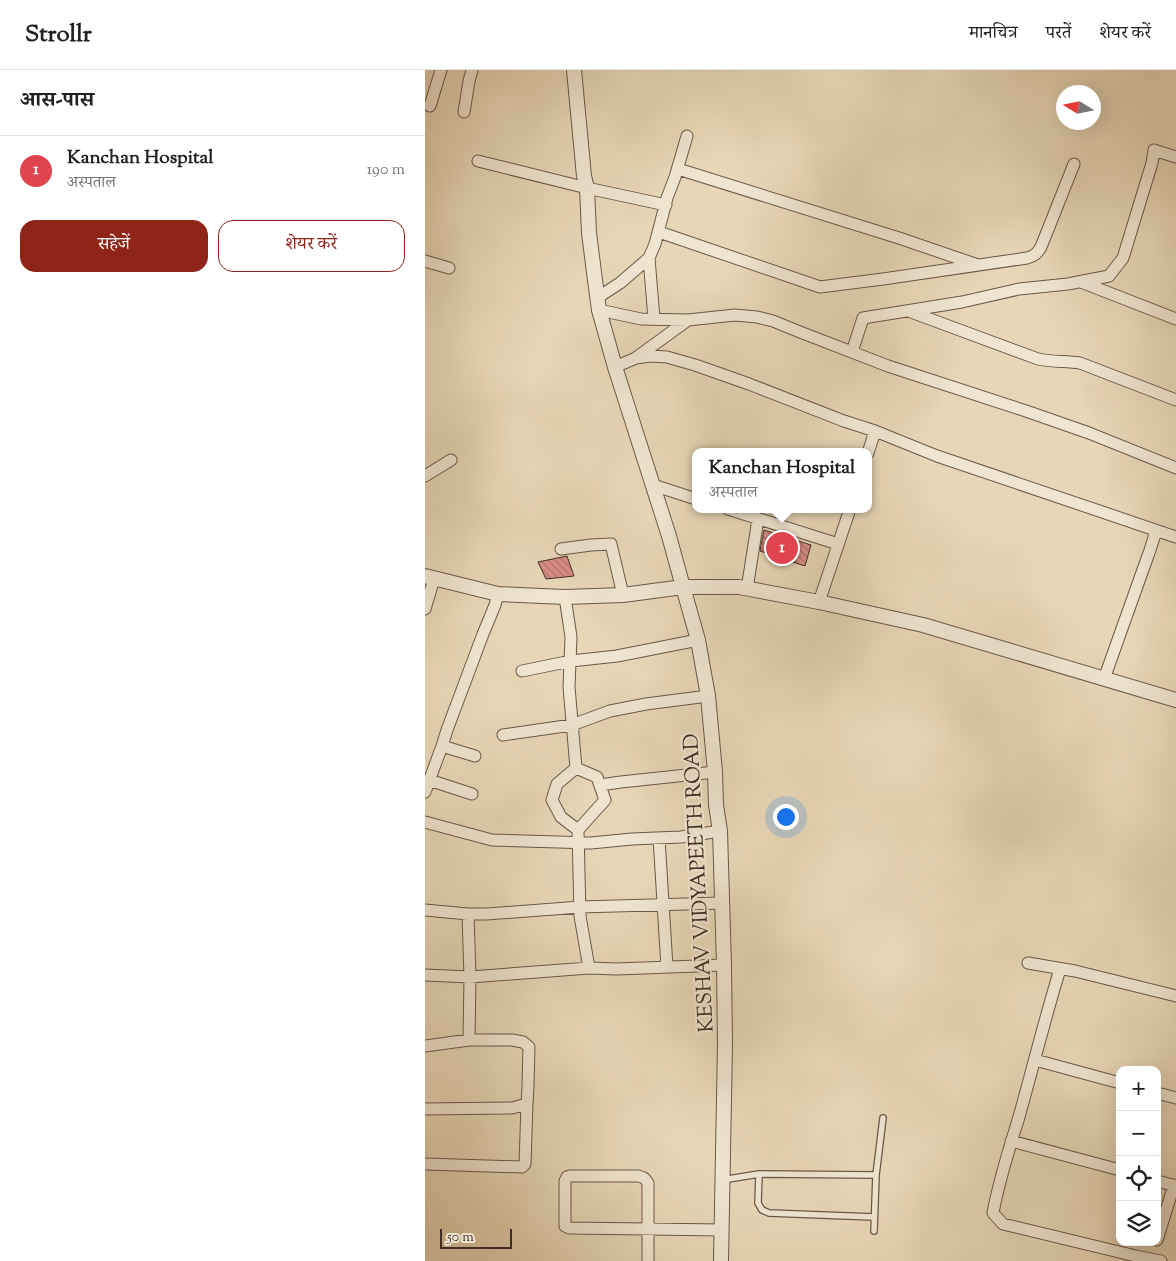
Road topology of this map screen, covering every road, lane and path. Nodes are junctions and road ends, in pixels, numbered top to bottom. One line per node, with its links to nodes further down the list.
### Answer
1 (441, 70): 4 (street)
2 (472, 70): 5 (street)
3 (574, 70): 11 (street, KESHAV VIDYAPEETH ROAD)
4 (430, 106)
5 (464, 112)
6 (687, 136): 10 (street)
7 (1176, 157): 18 (street)
8 (478, 161): 11 (street)
9 (1074, 164): 16 (street)
10 (678, 169): 12 (street); 16 (street)
11 (587, 188): 12 (street); 19 (street, KESHAV VIDYAPEETH ROAD)
12 (666, 205): 13 (street)
13 (659, 232): 14 (street); 16 (street)
14 (649, 258): 19 (street); 21 (street)
15 (425, 260): 17 (street)
16 (976, 265)
17 (449, 268)
18 (1079, 282): 20 (street); 22 (street)
19 (598, 304): 21 (street); 26 (street, KESHAV VIDYAPEETH ROAD)
20 (909, 311): 24 (street); 27 (street)
21 (653, 319): 23 (street)
22 (1176, 319)
23 (688, 320): 24 (street); 25 (street)
24 (852, 352): 31 (street)
25 (636, 358): 26 (street); 28 (street)
26 (615, 367): 33 (street, KESHAV VIDYAPEETH ROAD)
27 (1176, 400)
28 (875, 431): 29 (street); 38 (street)
29 (870, 448)
30 (451, 460): 32 (street)
31 (1176, 468)
32 (425, 476)
33 (653, 486): 34 (street); 43 (street, KESHAV VIDYAPEETH ROAD)
34 (692, 498)
35 (740, 513): 37 (street)
36 (849, 513): 40 (street)
37 (758, 519): 40 (street); 44 (street)
38 (1155, 530): 39 (street); 53 (street)
39 (1176, 537)
40 (838, 544): 48 (street)
41 (561, 549): 46 (street)
42 (430, 577): 45 (street); 49 (street)
43 (683, 587): 44 (street); 46 (street); 50 (street, KESHAV VIDYAPEETH ROAD)
44 (747, 589): 48 (street)
45 (498, 594): 47 (street); 58 (street)
46 (623, 595): 47 (street)
47 (565, 597): 51 (street)
48 (819, 602): 53 (street)
49 (425, 609)
50 (697, 640): 51 (street); 54 (street, KESHAV VIDYAPEETH ROAD)
51 (571, 661): 52 (street); 56 (street)
52 (522, 671)
53 (1104, 679): 55 (street)
54 (708, 696): 56 (street); 61 (street, KESHAV VIDYAPEETH ROAD)
55 (1176, 700)
56 (572, 725): 57 (street); 60 (street)
57 (503, 735)
58 (442, 746): 59 (street); 62 (street)
59 (475, 756)
60 (576, 768): 63 (street); 67 (street)
61 (715, 772): 63 (street); 68 (street, KESHAV VIDYAPEETH ROAD)
62 (429, 780): 64 (street); 65 (street)
63 (600, 785): 67 (street)
64 (425, 792)
65 (471, 794)
66 (425, 822): 70 (street)
67 (578, 830): 70 (street)
68 (720, 831): 69 (street); 71 (street, KESHAV VIDYAPEETH ROAD)
69 (659, 838): 70 (street); 72 (street)
70 (579, 842): 73 (street)
71 (722, 903): 72 (street); 77 (street, KESHAV VIDYAPEETH ROAD)
72 (663, 905): 73 (street); 78 (street)
73 (580, 908): 75 (street); 79 (street)
74 (425, 910): 75 (street)
75 (468, 914): 82 (street)
76 (1028, 963): 80 (street)
77 (724, 965): 78 (street); 98 (street, KESHAV VIDYAPEETH ROAD)
78 (667, 967): 79 (street)
79 (589, 968): 82 (street)
80 (1060, 969): 83 (street); 86 (street)
81 (425, 975): 82 (street)
82 (470, 977): 84 (street)
83 (1176, 996)
84 (469, 1040): 85 (street); 90 (street)
85 (425, 1046)
86 (1035, 1060): 87 (street); 93 (street)
87 (1116, 1082)
88 (1161, 1094): 89 (street)
89 (1176, 1098)
90 (527, 1104): 91 (street); 94 (street)
91 (425, 1109)
92 (883, 1118): 97 (lane)
93 (1011, 1141): 95 (street); 107 (street)
94 (425, 1164)
95 (1116, 1169)
96 (759, 1174): 97 (lane); 98 (lane); 101 (lane)
97 (876, 1175): 101 (lane)
98 (722, 1180): 104 (street, KESHAV VIDYAPEETH ROAD)
99 (1161, 1182): 100 (street)
100 (1175, 1186): 103 (street)
101 (874, 1217): 105 (lane)
102 (648, 1229): 102 (street); 104 (street); 108 (street)
103 (1161, 1229)
104 (722, 1230): 109 (street, KESHAV VIDYAPEETH ROAD)
105 (874, 1231)
106 (1157, 1246): 107 (street)
107 (1156, 1260)
108 (648, 1261)
109 (721, 1261)

